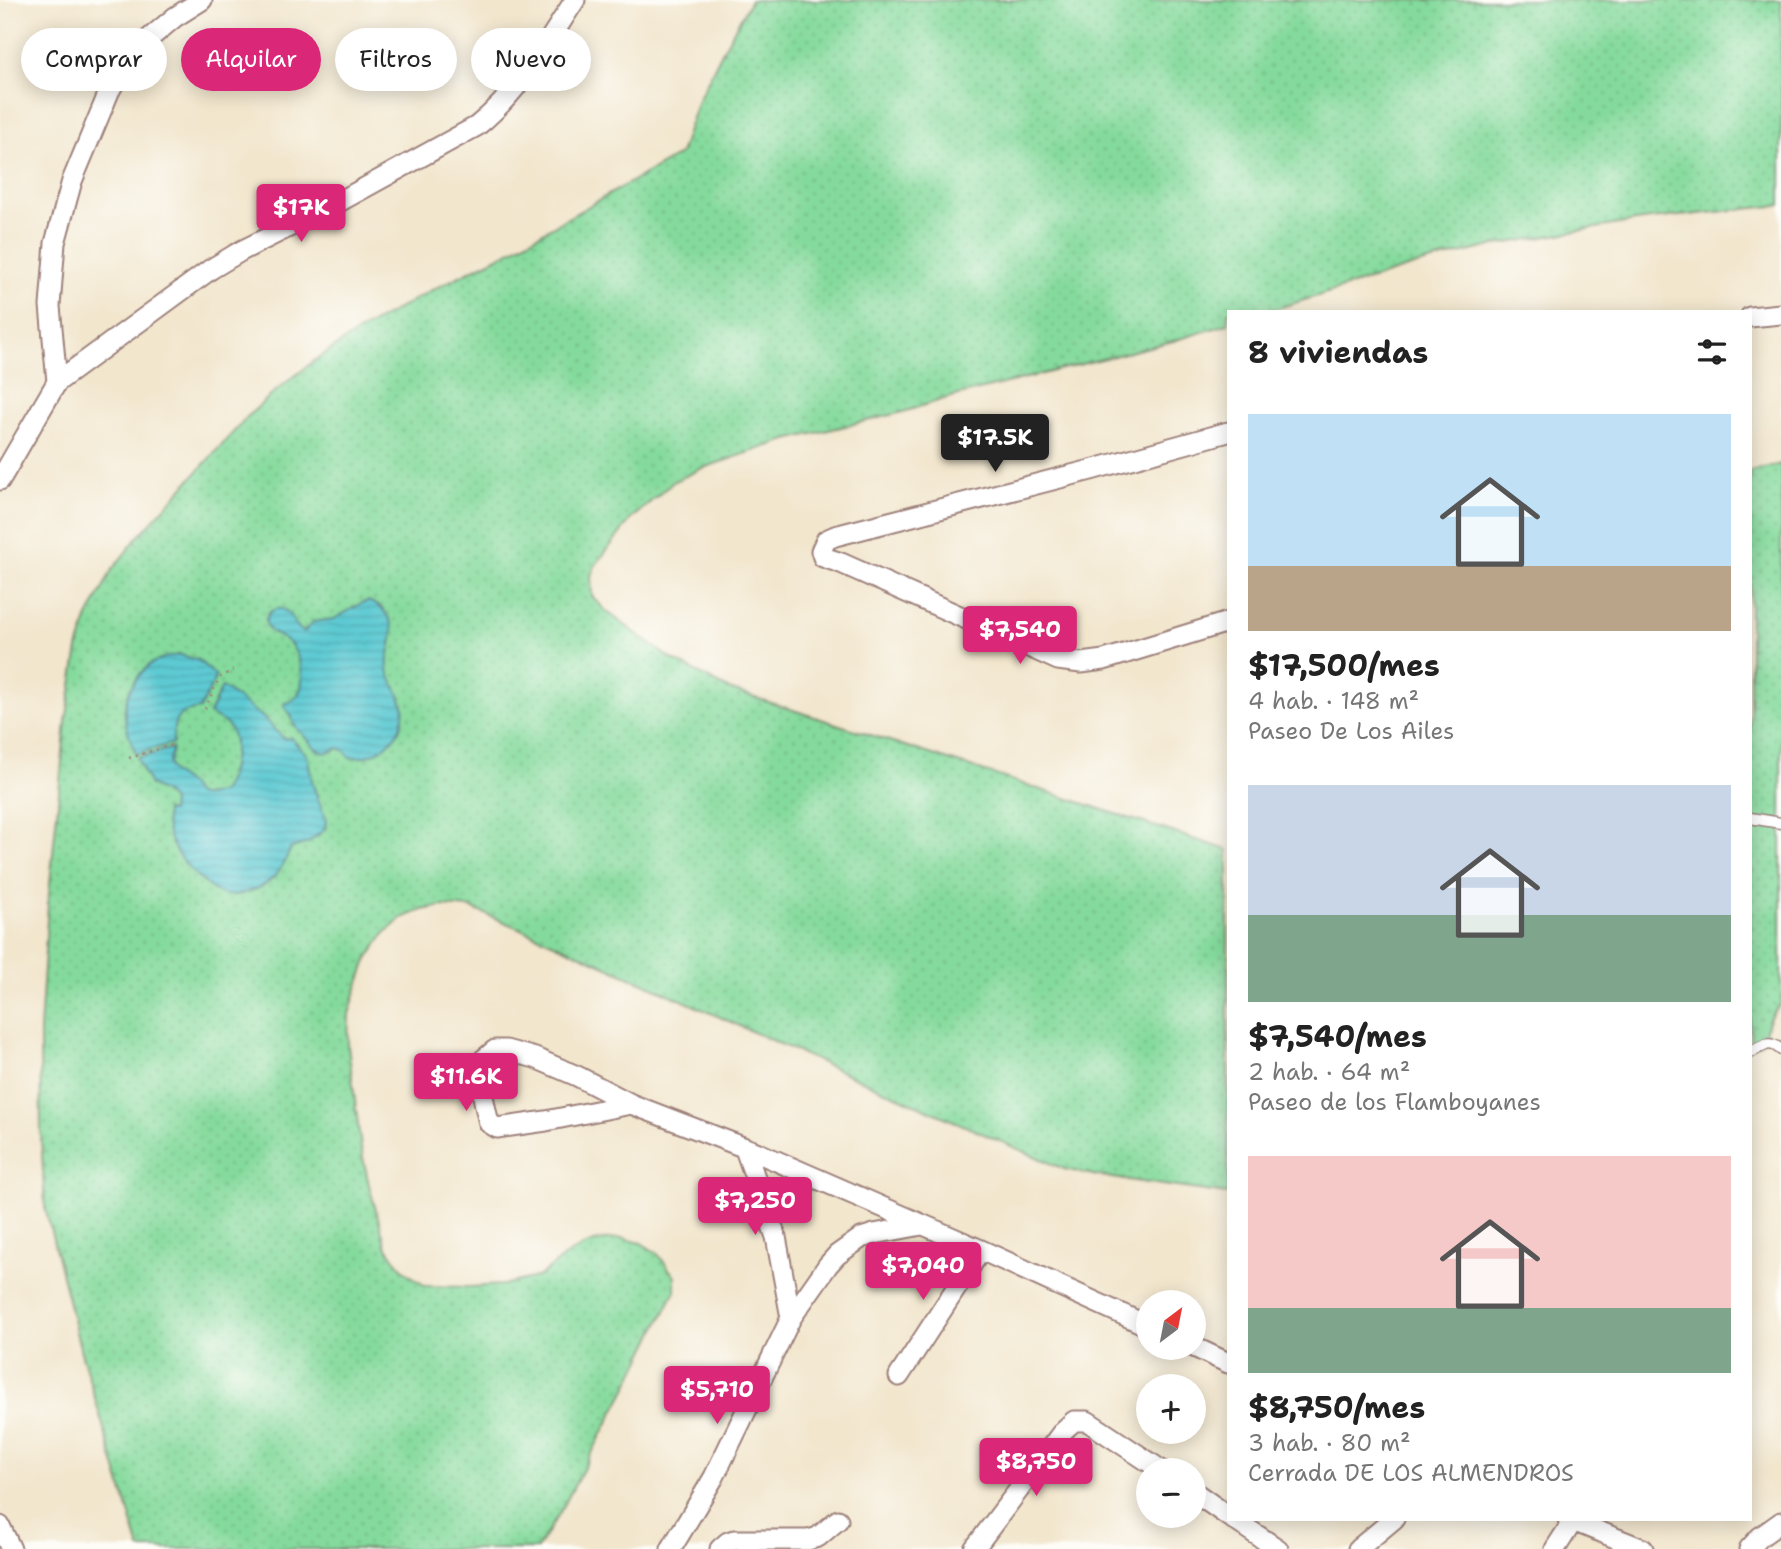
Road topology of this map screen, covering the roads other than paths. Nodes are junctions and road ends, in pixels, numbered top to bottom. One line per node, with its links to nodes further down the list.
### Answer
1 (202, 0): 5 (street)
2 (575, 0): 5 (street)
3 (1781, 314): 4 (street)
4 (1752, 317)
5 (57, 382): 7 (street)
6 (1227, 432): 8 (street)
7 (0, 480)
8 (1227, 622)
9 (1752, 818): 10 (lane)
10 (1781, 822)
11 (1781, 1050): 12 (lane)
12 (1752, 1052)
13 (631, 1104): 13 (street); 14 (street)
14 (746, 1149): 15 (street); 17 (street)
15 (922, 1225): 16 (street); 17 (street)
16 (981, 1250): 18 (street); 21 (street)
17 (791, 1318): 33 (street)
18 (1136, 1321)
19 (1206, 1353): 20 (street)
20 (1227, 1363)
21 (899, 1376)
22 (1143, 1458): 35 (street)
23 (1206, 1500): 24 (street)
24 (1227, 1515)
25 (838, 1520): 34 (street)
26 (1236, 1521): 36 (street)
27 (1392, 1521): 37 (street)
28 (1570, 1521): 38 (street)
29 (1573, 1521): 39 (street)
30 (1781, 1522): 40 (street)
31 (0, 1526): 32 (street)
32 (11, 1549)
33 (671, 1549)
34 (720, 1549)
35 (974, 1549)
36 (1278, 1549)
37 (1358, 1549)
38 (1555, 1549)
39 (1643, 1549)
40 (1749, 1549)

